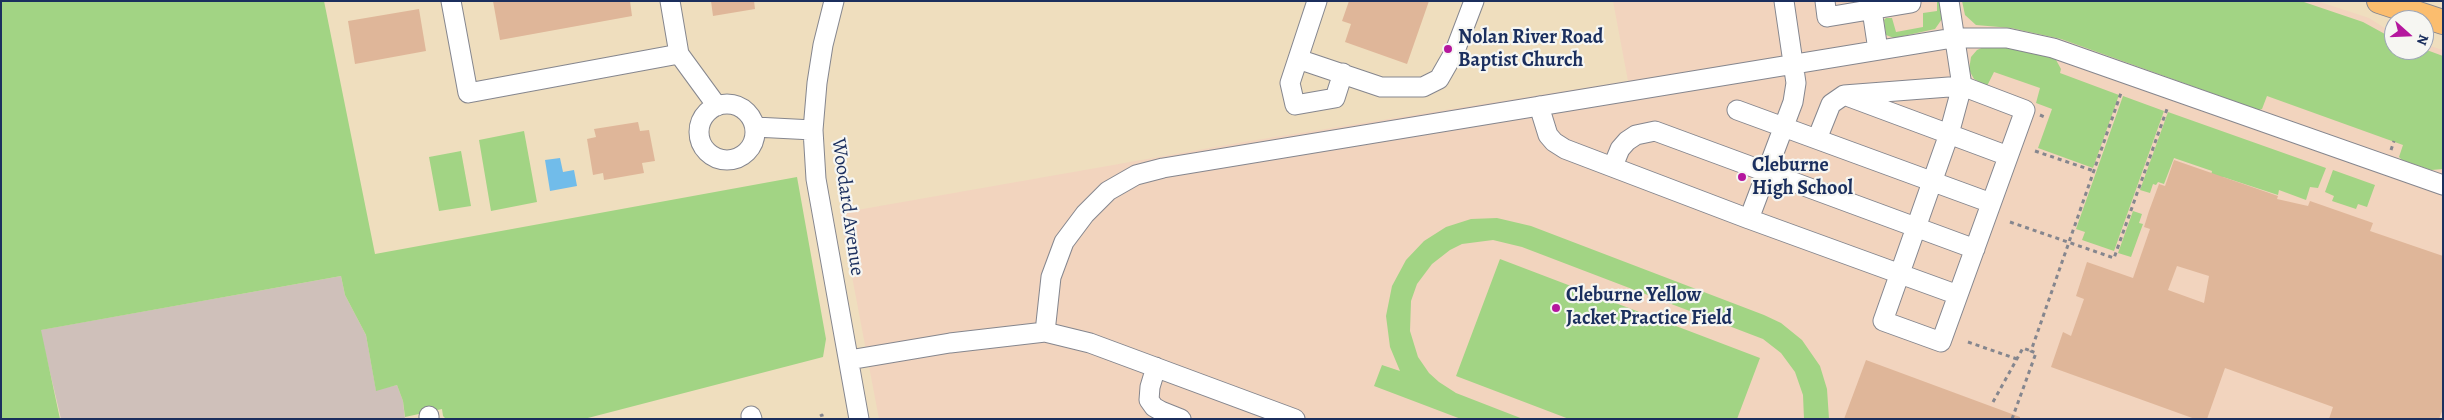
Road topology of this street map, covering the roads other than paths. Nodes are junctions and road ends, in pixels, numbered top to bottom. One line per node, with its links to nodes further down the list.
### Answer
1 (451, 1): 15 (street)
2 (670, 1): 15 (street)
3 (834, 1): 26 (street, Woodard Avenue)
4 (1317, 1): 16 (street)
5 (1474, 1): 18 (street)
6 (1784, 1): 17 (street)
7 (1825, 1): 11 (street)
8 (1911, 1): 11 (street)
9 (1949, 1): 13 (street)
10 (2379, 1): 12 (main road)
11 (1872, 10): 14 (street)
12 (2443, 22)
13 (1953, 38): 14 (street); 19 (street); 33 (street)
14 (1878, 50): 17 (street)
15 (679, 54): 21 (street)
16 (1298, 59): 18 (street); 18 (street)
17 (1794, 64): 22 (street); 24 (street)
18 (1343, 73)
19 (1962, 86): 20 (street); 27 (street); 29 (street)
20 (1844, 95): 27 (street); 28 (street)
21 (717, 106): 25 (street); 25 (street)
22 (1539, 106): 30 (street); 40 (street)
23 (1737, 110): 24 (street)
24 (1783, 126): 28 (street); 31 (street)
25 (755, 127): 26 (street)
26 (813, 130): 41 (street, Woodard Avenue)
27 (1949, 134): 29 (street); 32 (street)
28 (1817, 139): 32 (street)
29 (2008, 156): 34 (street)
30 (1613, 166): 31 (street); 35 (street)
31 (1766, 172): 35 (street); 36 (street)
32 (1932, 181): 34 (street); 36 (street)
33 (2443, 185)
34 (1991, 203): 37 (street)
35 (1749, 219): 38 (street)
36 (1916, 228): 37 (street); 38 (street)
37 (1975, 249): 39 (street)
38 (1899, 275): 39 (street); 39 (street)
39 (1958, 296)
40 (1045, 332): 41 (street); 42 (street)
41 (849, 360): 43 (street, Woodard Avenue)
42 (1156, 367): 44 (street); 45 (street)
43 (859, 419)
44 (1181, 419)
45 (1295, 419)

